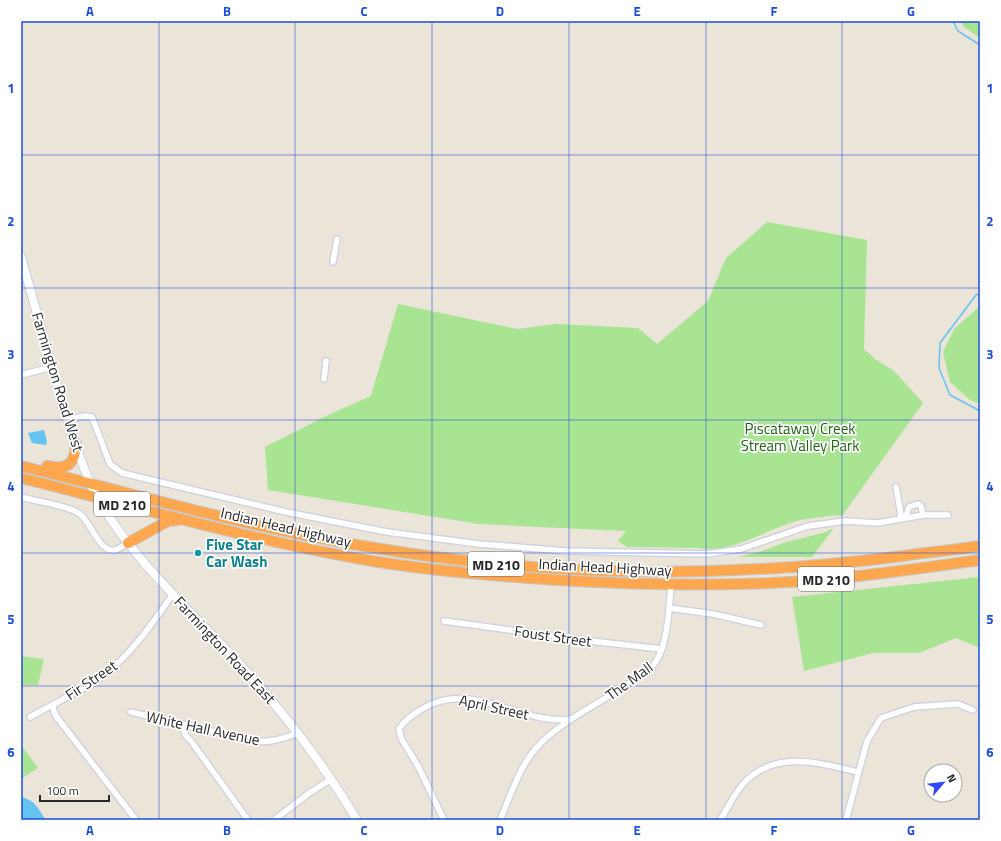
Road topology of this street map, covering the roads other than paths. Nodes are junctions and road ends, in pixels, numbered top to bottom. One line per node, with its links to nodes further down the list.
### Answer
1 (337, 239): 3 (street)
2 (21, 257): 5 (main road, Farmington Road West)
3 (333, 262)
4 (326, 362): 7 (street)
5 (51, 367): 6 (street); 8 (main road, Farmington Road West)
6 (21, 375)
7 (324, 379)
8 (68, 420): 9 (main road, Farmington Road West); 20 (street)
9 (76, 444): 10 (highway); 13 (main road, Farmington Road West)
10 (21, 460)
11 (21, 466): 13 (highway, Indian Head Highway / MD 210)
12 (21, 478): 16 (highway, Indian Head Highway / MD 210)
13 (90, 483): 16 (main road, Farmington Road East); 23 (highway, Indian Head Highway / MD 210)
14 (896, 487): 20 (street)
15 (21, 497): 22 (street)
16 (97, 497): 21 (highway, Indian Head Highway / MD 210); 22 (main road, Farmington Road East)
17 (923, 515): 18 (street); 19 (street); 19 (street)
18 (948, 515)
19 (906, 517): 20 (street)
20 (900, 518)
21 (207, 524): 22 (highway); 25 (highway, Indian Head Highway / MD 210)
22 (128, 543): 26 (main road, Farmington Road East)
23 (980, 546)
24 (980, 560): 25 (highway, Indian Head Highway / MD 210)
25 (671, 586): 27 (street, The Mall)
26 (173, 594): 31 (street, Fir Street); 37 (main road, Farmington Road East)
27 (669, 608): 29 (street); 30 (street, The Mall)
28 (444, 620): 30 (street, Foust Street)
29 (761, 625)
30 (662, 649): 35 (street, The Mall)
31 (53, 704): 34 (street, Fir Street); 40 (street)
32 (973, 710): 38 (street)
33 (131, 712): 36 (street, White Hall Avenue)
34 (30, 717)
35 (575, 718): 44 (street, April Street); 45 (street, The Mall)
36 (181, 724): 37 (street, White Hall Avenue); 41 (street)
37 (298, 734): 39 (main road, Farmington Road East)
38 (858, 772): 46 (street); 47 (street)
39 (331, 779): 42 (street); 43 (main road, Farmington Road East)
40 (136, 820)
41 (248, 820)
42 (274, 820)
43 (357, 820)
44 (444, 820)
45 (500, 820)
46 (720, 820)
47 (846, 820)

